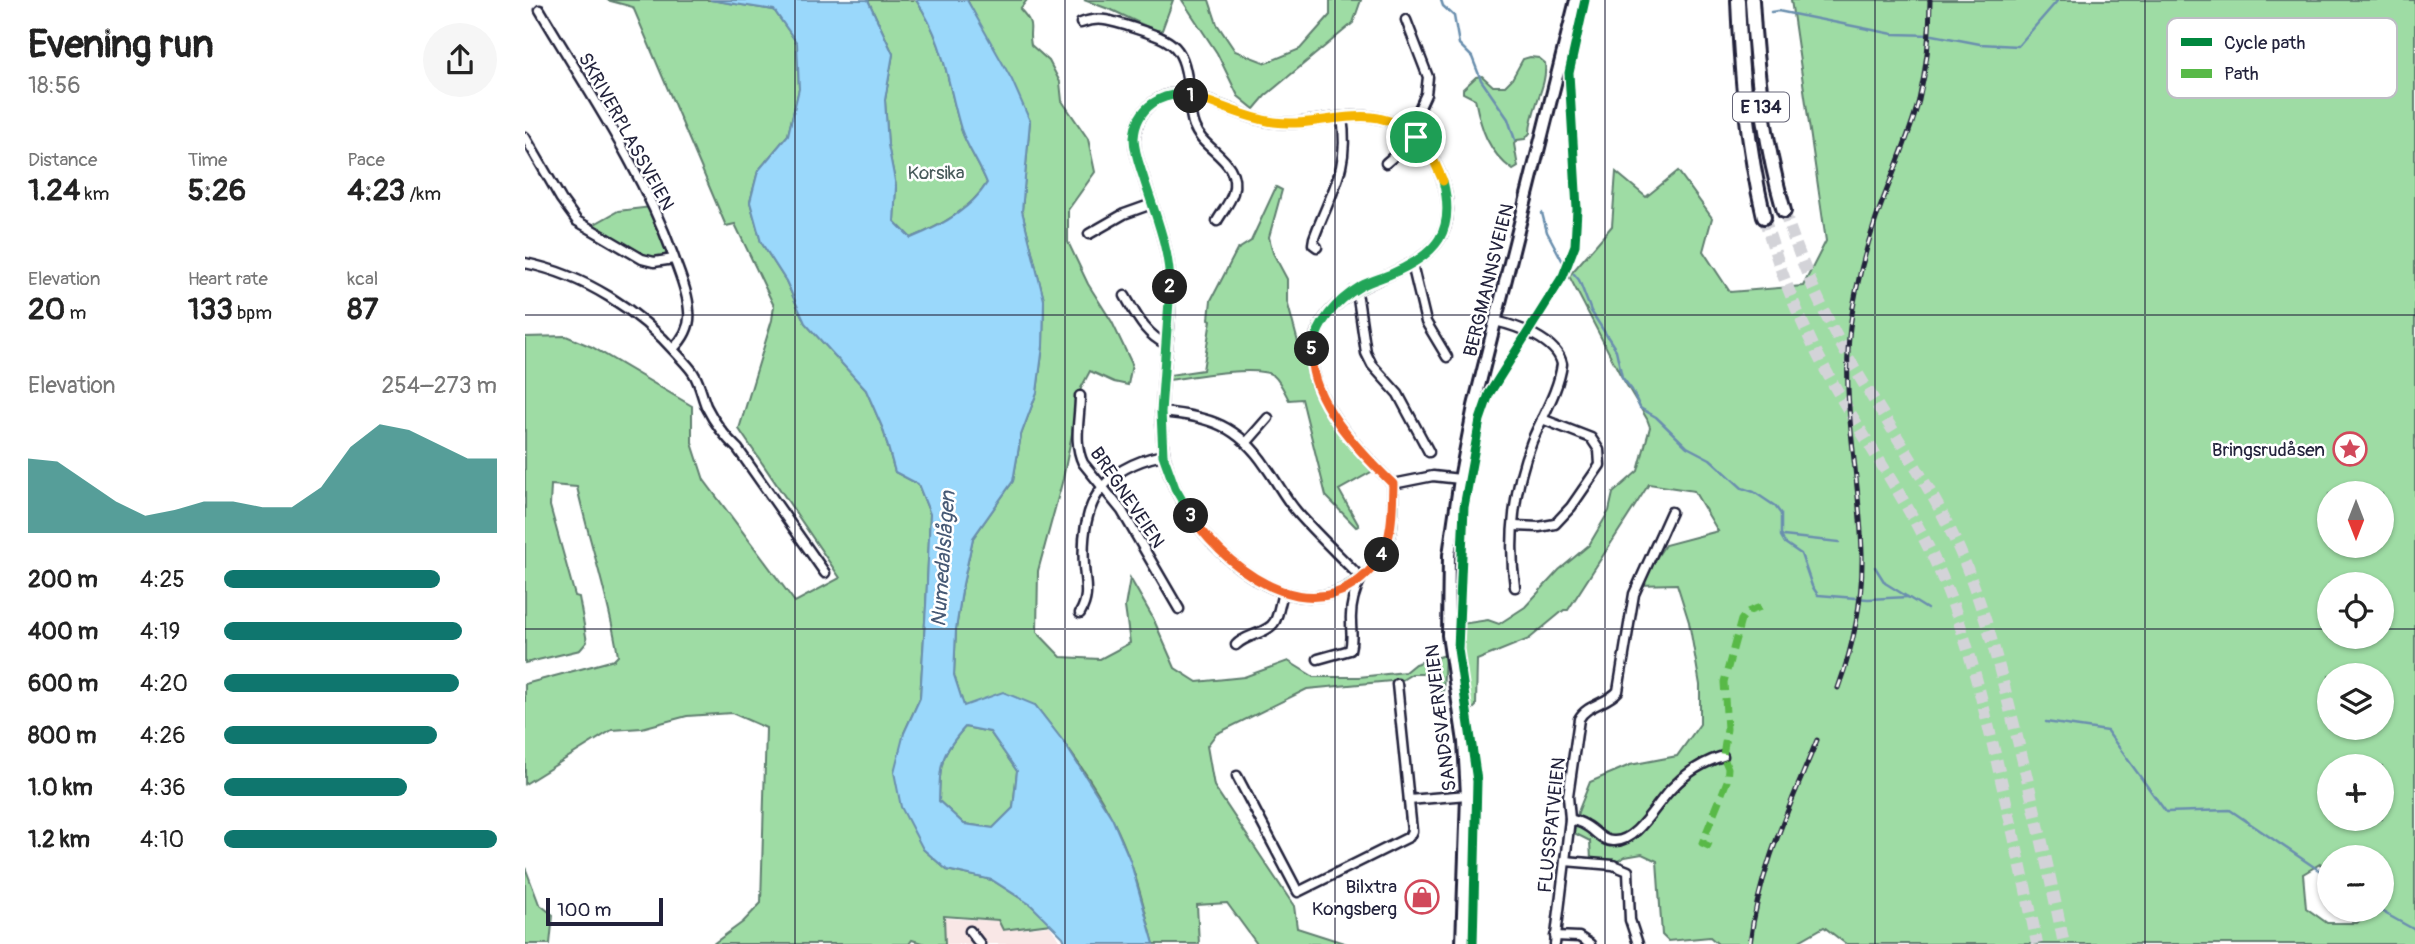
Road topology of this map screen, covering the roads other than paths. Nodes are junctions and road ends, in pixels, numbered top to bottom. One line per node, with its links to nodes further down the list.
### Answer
1 (1576, 0): 23 (main road, BERGMANNSVEIEN)
2 (1738, 0): 14 (highway, E 134)
3 (1752, 0): 13 (highway, E 134)
4 (540, 10): 18 (street, SKRIVERPLASSVEIEN)
5 (1406, 20): 9 (street)
6 (1081, 23): 7 (street)
7 (1189, 95): 8 (street); 12 (street); 15 (street)
8 (1342, 117): 9 (street); 17 (street)
9 (1413, 134): 11 (street); 20 (street)
10 (525, 137): 18 (street)
11 (1386, 163)
12 (1152, 204): 16 (street); 24 (street)
13 (1784, 211)
14 (1765, 217)
15 (1217, 221)
16 (1089, 234)
17 (1317, 247)
18 (674, 259): 25 (street, SKRIVERPLASSVEIEN)
19 (525, 263): 25 (street)
20 (1412, 264): 21 (street); 26 (street)
21 (1355, 291): 32 (street); 35 (street)
22 (1125, 296): 24 (street)
23 (1495, 321): 30 (street); 34 (main road, BERGMANNSVEIEN)
24 (1166, 344): 28 (street)
25 (673, 349): 40 (street)
26 (1447, 357)
27 (1080, 396): 36 (street, BREGNEVEIEN)
28 (1161, 412): 31 (street); 33 (street)
29 (1268, 418): 31 (street)
30 (1542, 419): 38 (street); 38 (street)
31 (1247, 442): 41 (street)
32 (1429, 452)
33 (1163, 455): 36 (street); 43 (street)
34 (1460, 479): 35 (street); 39 (main road, BERGMANNSVEIEN)
35 (1393, 484): 41 (street)
36 (1102, 486): 44 (street, BREGNEVEIEN); 45 (street)
37 (1671, 512): 53 (street, FLUSSPATVEIEN)
38 (1514, 526): 42 (street)
39 (1448, 572): 51 (main road, SANDSVÆRVEIEN)
40 (825, 573)
41 (1361, 578): 43 (street); 47 (street)
42 (1515, 587)
43 (1283, 593): 46 (street)
44 (1179, 609)
45 (1080, 613)
46 (1236, 645)
47 (1318, 659)
48 (1397, 684): 52 (street)
49 (1723, 756): 53 (street)
50 (1237, 776): 52 (street)
51 (1467, 795): 52 (street); 58 (main road, SANDSVÆRVEIEN)
52 (1409, 800)
53 (1570, 819): 54 (street, FLUSSPATVEIEN)
54 (1565, 861): 56 (street, FLUSSPATVEIEN); 60 (street)
55 (970, 931): 57 (street)
56 (1555, 940): 59 (street)
57 (980, 944)
58 (1462, 944)
59 (1590, 944)
60 (1638, 944)

